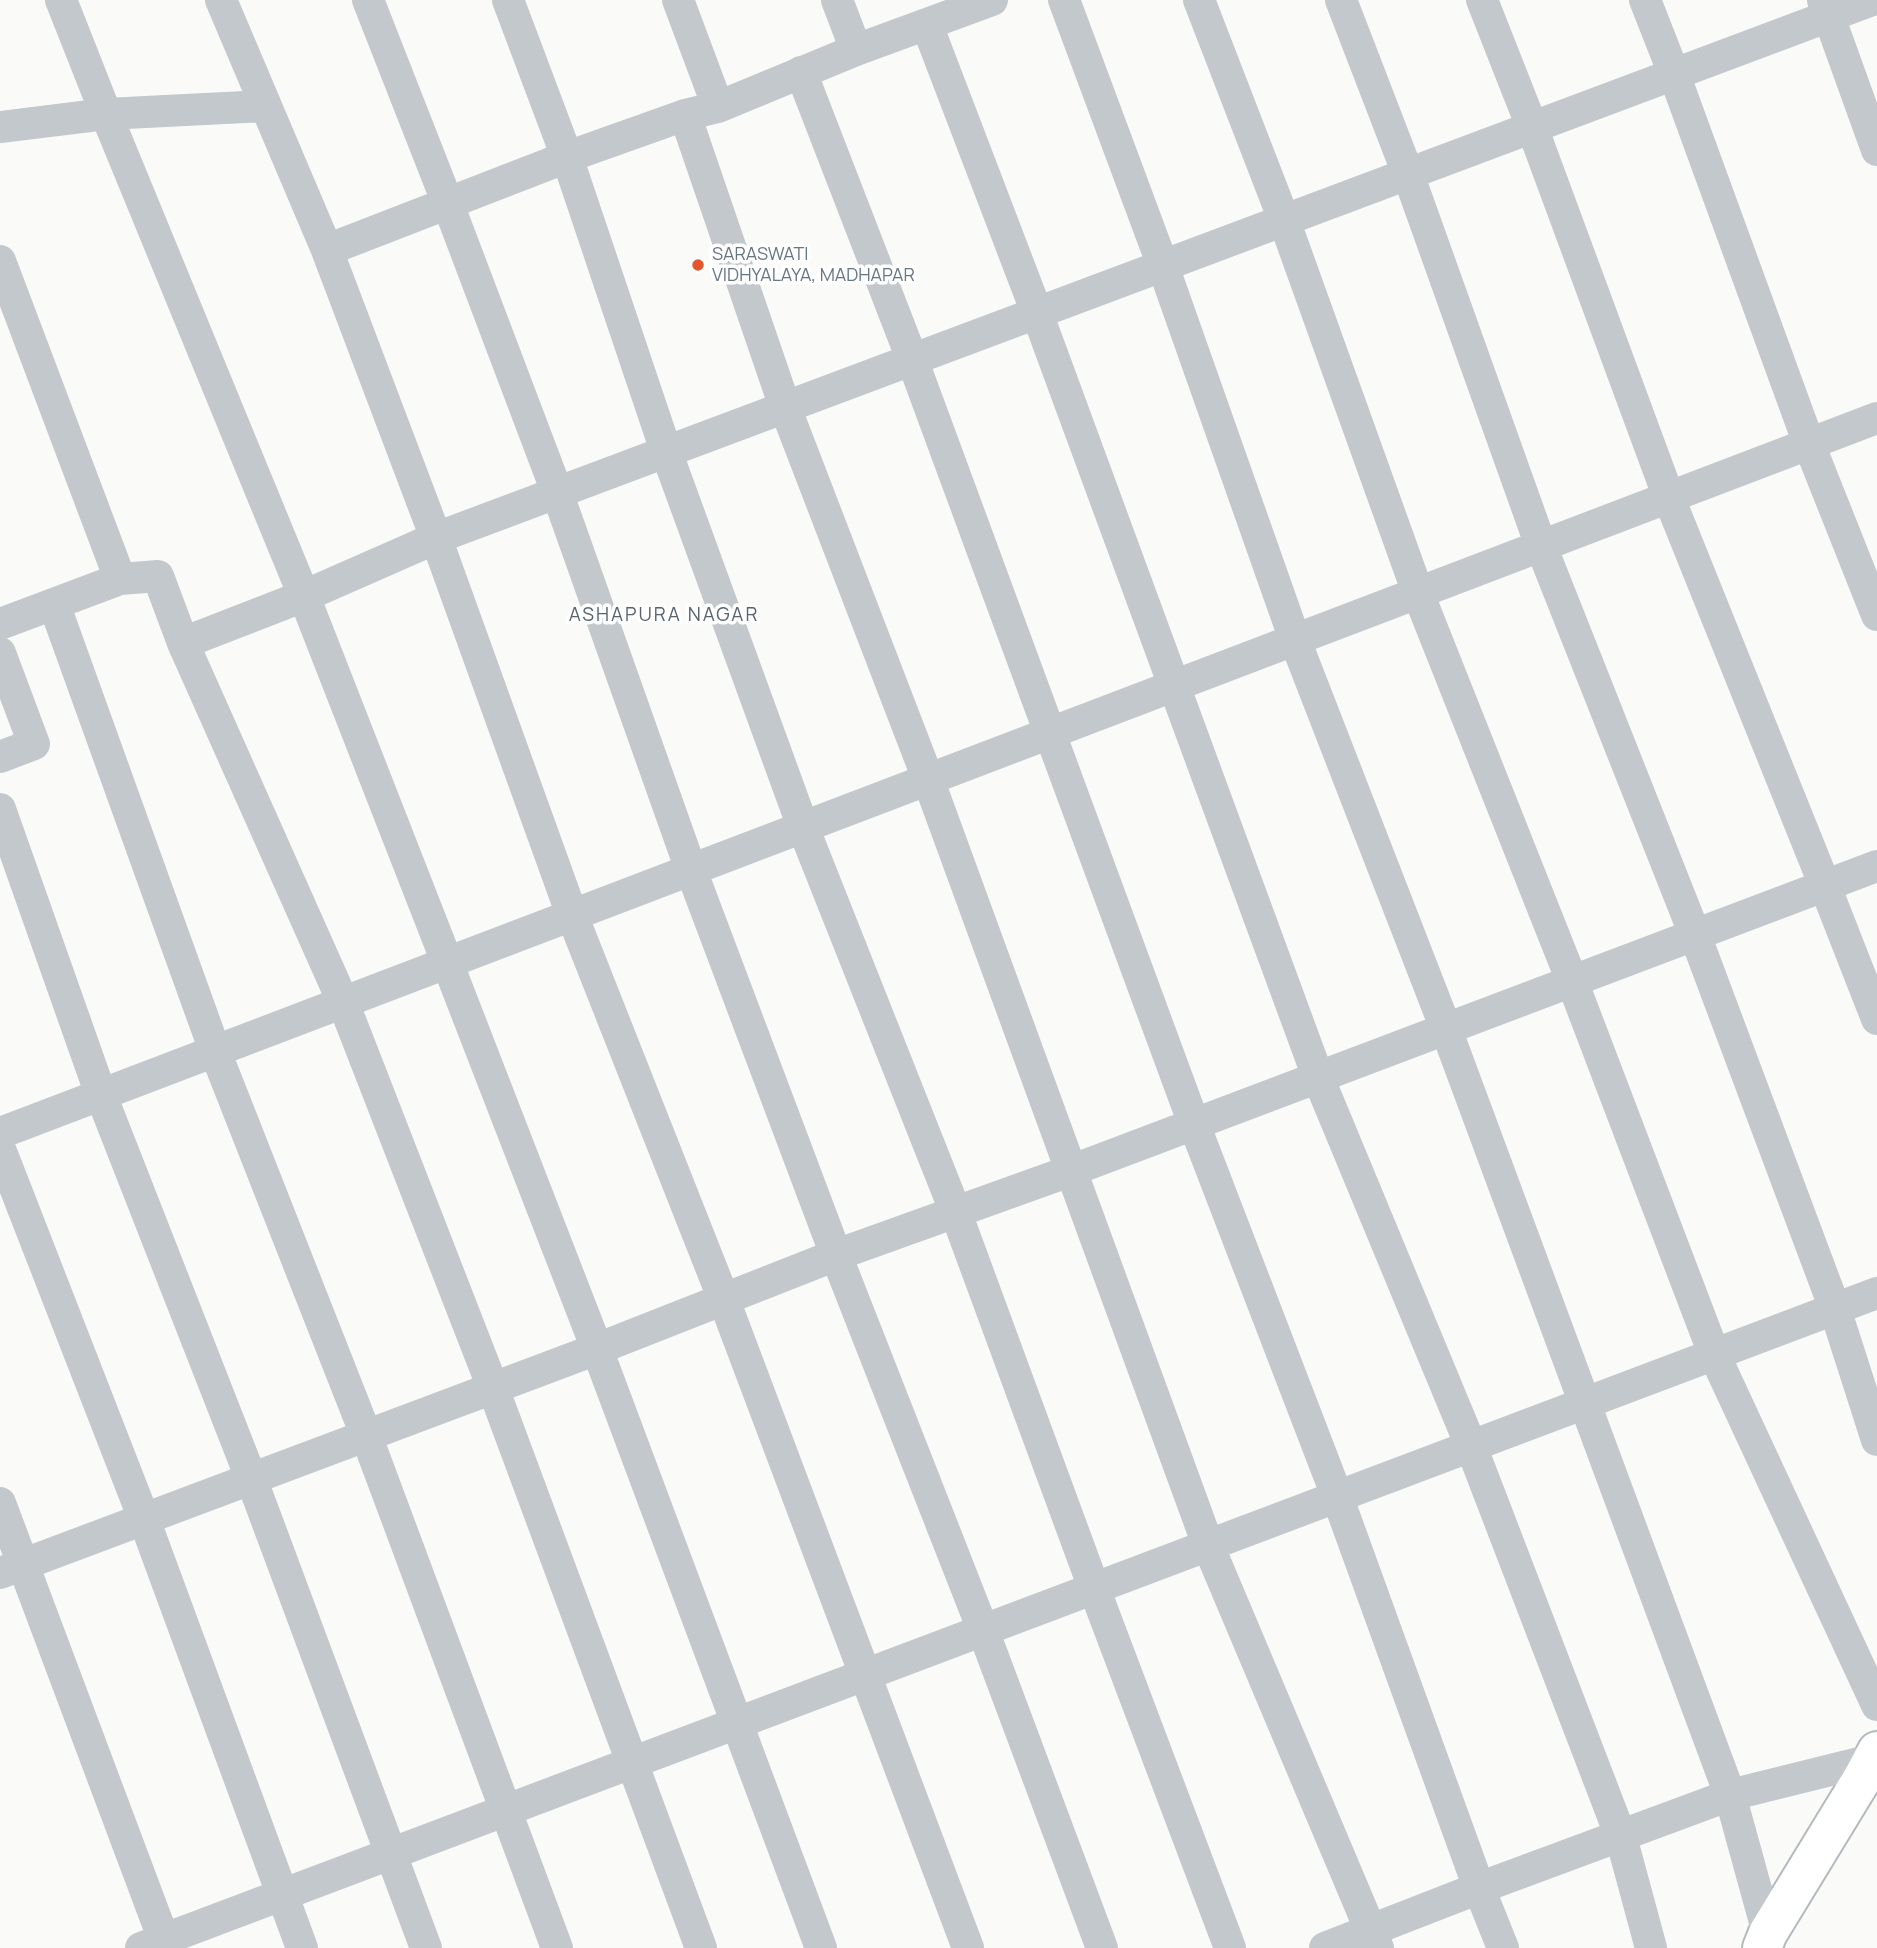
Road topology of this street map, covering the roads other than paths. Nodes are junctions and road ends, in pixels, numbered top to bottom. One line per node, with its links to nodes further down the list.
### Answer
1 (61, 0): 21 (street)
2 (221, 0): 19 (street)
3 (368, 0): 28 (street)
4 (508, 0): 26 (street)
5 (678, 0): 20 (street)
6 (837, 0): 16 (street)
7 (992, 0): 15 (street)
8 (1064, 0): 32 (street)
9 (1199, 0): 29 (street)
10 (1342, 0): 27 (street)
11 (1482, 0): 24 (street)
12 (1645, 0): 18 (street)
13 (1872, 0): 14 (street)
14 (1826, 8): 18 (street); 25 (street)
15 (927, 25): 16 (street); 33 (street)
16 (856, 50): 17 (street)
17 (801, 72): 20 (street); 34 (street)
18 (1674, 74): 24 (street); 37 (street)
19 (265, 106): 21 (street); 30 (street)
20 (718, 107): 22 (street)
21 (106, 114): 23 (street); 45 (street)
22 (685, 116): 26 (street); 35 (street)
23 (0, 127)
24 (1532, 127): 27 (street); 40 (street)
25 (1877, 150)
26 (567, 158): 28 (street); 38 (street)
27 (1408, 174): 29 (street); 42 (street)
28 (448, 204): 30 (street); 39 (street)
29 (1283, 220): 32 (street); 44 (street)
30 (327, 250): 41 (street)
31 (0, 261): 43 (street)
32 (1163, 266): 33 (street); 49 (street)
33 (1037, 313): 34 (street); 52 (street)
34 (912, 359): 35 (street); 53 (street)
35 (785, 407): 38 (street); 55 (street)
36 (1877, 418): 37 (street)
37 (1809, 444): 40 (street); 47 (street)
38 (666, 452): 39 (street); 57 (street)
39 (557, 492): 41 (street); 59 (street)
40 (1669, 498): 42 (street); 60 (street)
41 (436, 538): 45 (street); 61 (street)
42 (1541, 546): 44 (street); 62 (street)
43 (120, 579): 46 (street); 50 (street)
44 (1418, 593): 49 (street); 64 (street)
45 (304, 596): 50 (street); 63 (street)
46 (54, 604): 48 (street); 68 (street)
47 (1877, 615)
48 (0, 624)
49 (1295, 639): 52 (street); 67 (street)
50 (183, 643): 65 (street)
51 (0, 653): 54 (street)
52 (1174, 686): 53 (street); 69 (street)
53 (1050, 734): 55 (street); 71 (street)
54 (0, 757)
55 (928, 779): 57 (street); 74 (street)
56 (0, 809): 70 (street)
57 (803, 827): 59 (street); 75 (street)
58 (1877, 866): 60 (street)
59 (691, 870): 61 (street); 76 (street)
60 (1825, 886): 62 (street); 66 (street)
61 (572, 915): 63 (street); 78 (street)
62 (1695, 935): 64 (street); 79 (street)
63 (447, 962): 65 (street); 80 (street)
64 (1572, 981): 67 (street); 81 (street)
65 (343, 1002): 68 (street); 82 (street)
66 (1877, 1019)
67 (1446, 1029): 69 (street); 83 (street)
68 (215, 1051): 70 (street); 84 (street)
69 (1318, 1077): 71 (street); 86 (street)
70 (101, 1095): 72 (street); 87 (street)
71 (1194, 1124): 74 (street); 88 (street)
72 (0, 1133)
73 (0, 1149): 90 (street)
74 (1070, 1171): 75 (street); 91 (street)
75 (956, 1213): 76 (street); 93 (street)
76 (836, 1255): 78 (street); 94 (street)
77 (1877, 1293): 79 (street)
78 (724, 1300): 80 (street); 95 (street)
79 (1835, 1308): 81 (street); 85 (street)
80 (597, 1349): 82 (street); 97 (street)
81 (1714, 1354): 83 (street); 96 (street)
82 (493, 1388): 84 (street); 99 (street)
83 (1585, 1403): 86 (street); 100 (street)
84 (366, 1435): 87 (street); 101 (street)
85 (1877, 1440)
86 (1471, 1446): 88 (street); 102 (street)
87 (251, 1479): 90 (street); 103 (street)
88 (1337, 1496): 91 (street); 104 (street)
89 (0, 1503): 92 (street)
90 (144, 1519): 92 (street); 105 (street)
91 (1208, 1545): 93 (street); 106 (street)
92 (12, 1569): 108 (street)
93 (1094, 1588): 94 (street); 116 (street)
94 (983, 1630): 95 (street); 115 (street)
95 (866, 1675): 97 (street); 114 (street)
96 (1877, 1705)
97 (737, 1723): 99 (street); 113 (street)
98 (1874, 1756): 100 (street); 107 (street)
99 (632, 1762): 101 (street); 112 (street)
100 (1730, 1796): 102 (street); 107 (street)
101 (505, 1810): 103 (street); 111 (street)
102 (1621, 1837): 104 (street); 119 (street)
103 (391, 1854): 105 (street); 110 (street)
104 (1479, 1888): 106 (street); 118 (street)
105 (282, 1894): 108 (street); 109 (street)
106 (1375, 1939): 117 (street)
107 (1765, 1940)
108 (157, 1945)
109 (302, 1948)
110 (426, 1948)
111 (557, 1948)
112 (701, 1948)
113 (821, 1948)
114 (968, 1948)
115 (1102, 1948)
116 (1230, 1948)
117 (1325, 1948)
118 (1503, 1948)
119 (1651, 1948)

